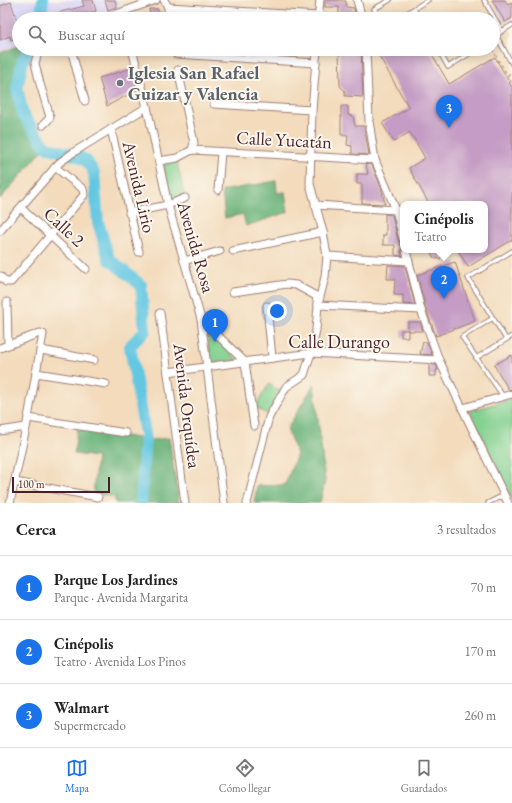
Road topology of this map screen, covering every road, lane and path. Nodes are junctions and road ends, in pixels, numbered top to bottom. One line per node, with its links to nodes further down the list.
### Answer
1 (156, 0): 10 (street)
2 (164, 0): 8 (street)
3 (320, 0): 13 (street)
4 (357, 0): 14 (street)
5 (390, 0): 15 (lane)
6 (428, 0): 9 (lane)
7 (484, 0): 18 (lane)
8 (168, 7): 11 (street); 12 (street)
9 (414, 9): 16 (lane); 17 (lane)
10 (130, 12)
11 (168, 12)
12 (243, 12)
13 (319, 12)
14 (360, 12)
15 (376, 12)
16 (409, 12)
17 (416, 12)
18 (491, 12)
19 (512, 25): 21 (lane)
20 (500, 28): 21 (lane)
21 (502, 31)
22 (500, 46): 33 (lane)
23 (37, 56): 42 (street)
24 (73, 56): 38 (street)
25 (134, 56): 40 (street, Avenida Rosa)
26 (226, 56): 32 (street)
27 (316, 56): 32 (street)
28 (366, 56): 47 (street)
29 (442, 56): 30 (lane)
30 (466, 56)
31 (496, 56): 36 (path)
32 (316, 63): 41 (street)
33 (512, 64)
34 (178, 70): 44 (street)
35 (512, 72): 36 (path)
36 (507, 75): 37 (path)
37 (512, 83)
38 (85, 101)
39 (214, 104): 41 (street)
40 (147, 107): 43 (street); 48 (street, Avenida Rosa)
41 (312, 110): 46 (street)
42 (43, 125)
43 (111, 130): 49 (street); 56 (street, Avenida Lirio)
44 (192, 150): 45 (street, Calle Yucatán); 48 (street)
45 (221, 152): 46 (street, Calle Yucatán); 50 (street)
46 (311, 156): 47 (street, Calle Yucatán); 53 (street)
47 (375, 160): 55 (street)
48 (159, 161): 52 (street, Avenida Rosa)
49 (57, 165): 54 (street); 60 (street)
50 (218, 190)
51 (185, 198): 52 (street)
52 (168, 205): 56 (street); 67 (street, Avenida Rosa)
53 (315, 205): 55 (street); 59 (street)
54 (21, 208): 58 (street); 60 (street, Calle 2)
55 (396, 210): 57 (street)
56 (129, 213): 63 (street, Avenida Lirio)
57 (400, 227)
58 (0, 231)
59 (323, 232): 62 (street); 66 (street)
60 (50, 235): 69 (street, Calle 2); 70 (street)
61 (220, 251): 67 (street)
62 (233, 251)
63 (139, 252)
64 (512, 252): 77 (lane)
65 (407, 253): 68 (street)
66 (327, 256): 68 (street); 73 (street)
67 (184, 261): 78 (street, Avenida Rosa)
68 (409, 261): 75 (street)
69 (86, 269)
70 (0, 276)
71 (233, 292): 73 (street)
72 (6, 302): 81 (street)
73 (318, 305): 75 (street); 84 (street)
74 (267, 306): 85 (street)
75 (421, 310): 88 (street)
76 (160, 312): 91 (street, Avenida Orquídea)
77 (492, 318): 80 (lane); 86 (lane)
78 (201, 319): 89 (street); 90 (street, Avenida Rosa)
79 (512, 336): 80 (lane)
80 (506, 340): 86 (lane)
81 (8, 345): 82 (street); 83 (street)
82 (0, 348)
83 (41, 350): 87 (street); 92 (street)
84 (311, 353): 85 (street, Calle Durango); 88 (street, Calle Durango); 108 (street)
85 (272, 358): 89 (street, Calle Durango)
86 (476, 358): 95 (lane)
87 (94, 360)
88 (439, 360): 96 (street)
89 (245, 362): 90 (street, Calle Durango); 98 (street)
90 (206, 368): 91 (street, Calle Durango); 107 (street, Avenida Rosa)
91 (168, 372): 106 (street, Avenida Orquídea)
92 (36, 373): 93 (street); 97 (street)
93 (106, 384)
94 (512, 394): 95 (street)
95 (503, 397): 96 (street)
96 (463, 408): 103 (street)
97 (28, 418): 99 (street); 101 (street)
98 (254, 426)
99 (26, 427): 100 (street); 102 (street)
100 (0, 431)
101 (126, 433)
102 (15, 482): 104 (street); 105 (street)
103 (504, 495): 109 (lane); 110 (street)
104 (98, 497)
105 (10, 503)
106 (185, 503)
107 (224, 503)
108 (247, 503)
109 (488, 503)
110 (508, 503)

